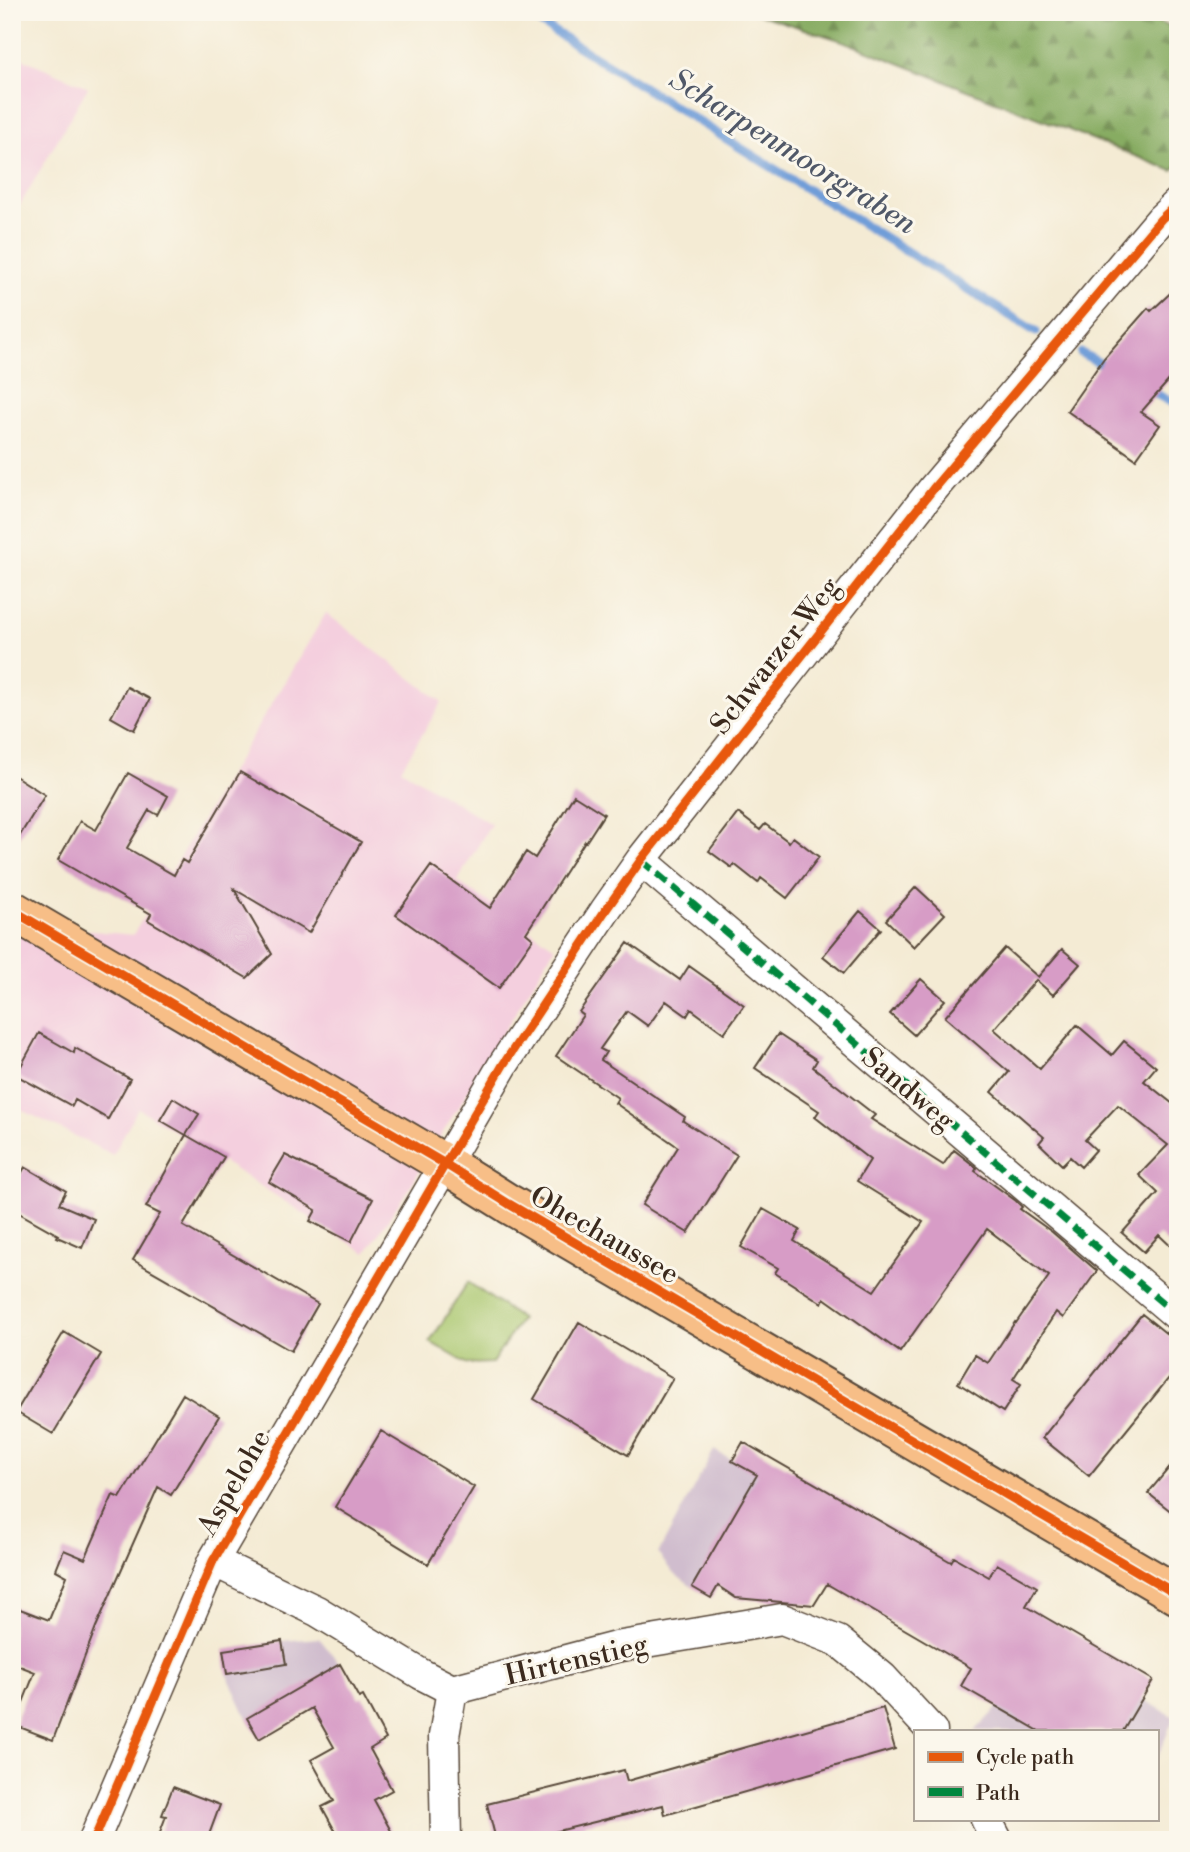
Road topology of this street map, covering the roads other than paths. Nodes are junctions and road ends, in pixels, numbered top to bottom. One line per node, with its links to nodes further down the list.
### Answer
1 (1178, 203): 2 (street, Schwarzer Weg)
2 (642, 860): 4 (street, Schwarzer Weg); 5 (street, Sandweg)
3 (12, 910): 4 (main road, Ohechaussee)
4 (446, 1164): 6 (street, Aspelohe); 7 (main road, Ohechaussee)
5 (1178, 1316)
6 (212, 1561): 8 (street); 11 (street, Aspelohe)
7 (1178, 1595)
8 (452, 1690): 9 (street, Hirtenstieg); 12 (street)
9 (931, 1730)
10 (987, 1820): 13 (street)
11 (94, 1840)
12 (446, 1840)
13 (998, 1840)

